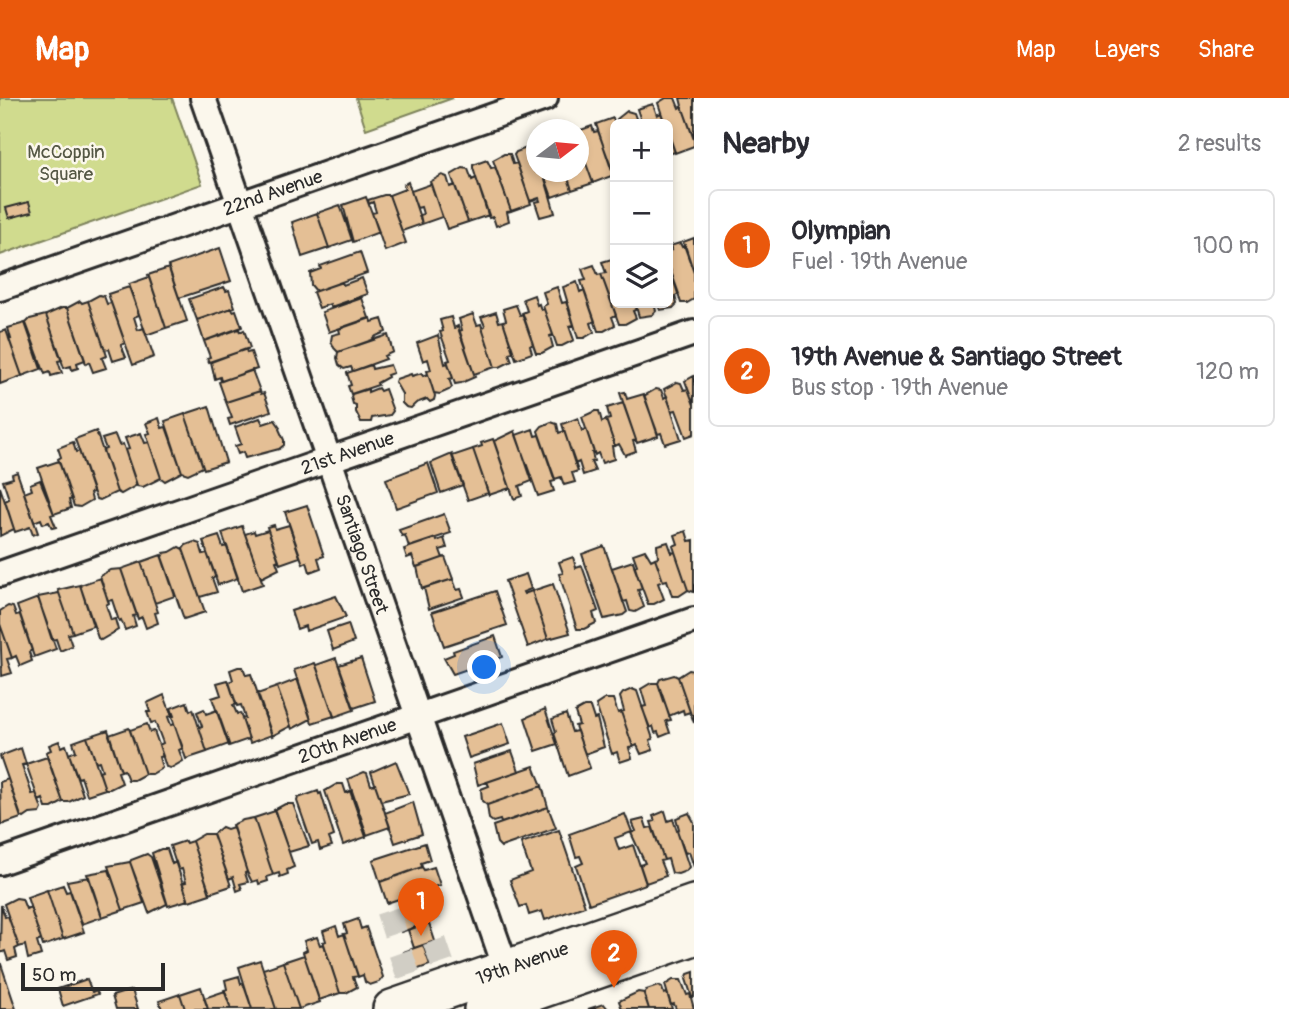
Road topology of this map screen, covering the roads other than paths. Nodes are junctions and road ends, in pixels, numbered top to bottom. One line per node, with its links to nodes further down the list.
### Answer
1 (203, 98): 3 (street, Santiago Street)
2 (545, 98): 3 (street, 22nd Avenue)
3 (240, 204): 4 (street, 22nd Avenue); 6 (street, Santiago Street)
4 (0, 288)
5 (694, 333): 6 (street, 21st Avenue)
6 (329, 460): 7 (street, 21st Avenue); 9 (street, Santiago Street)
7 (0, 574)
8 (694, 620): 9 (street, 20th Avenue)
9 (418, 716): 10 (street, 20th Avenue); 13 (street, Santiago Street)
10 (0, 862)
11 (694, 904): 13 (highway, 19th Avenue)
12 (694, 936): 13 (highway, 19th Avenue)
13 (506, 996): 14 (highway, 19th Avenue)
14 (392, 1009)

